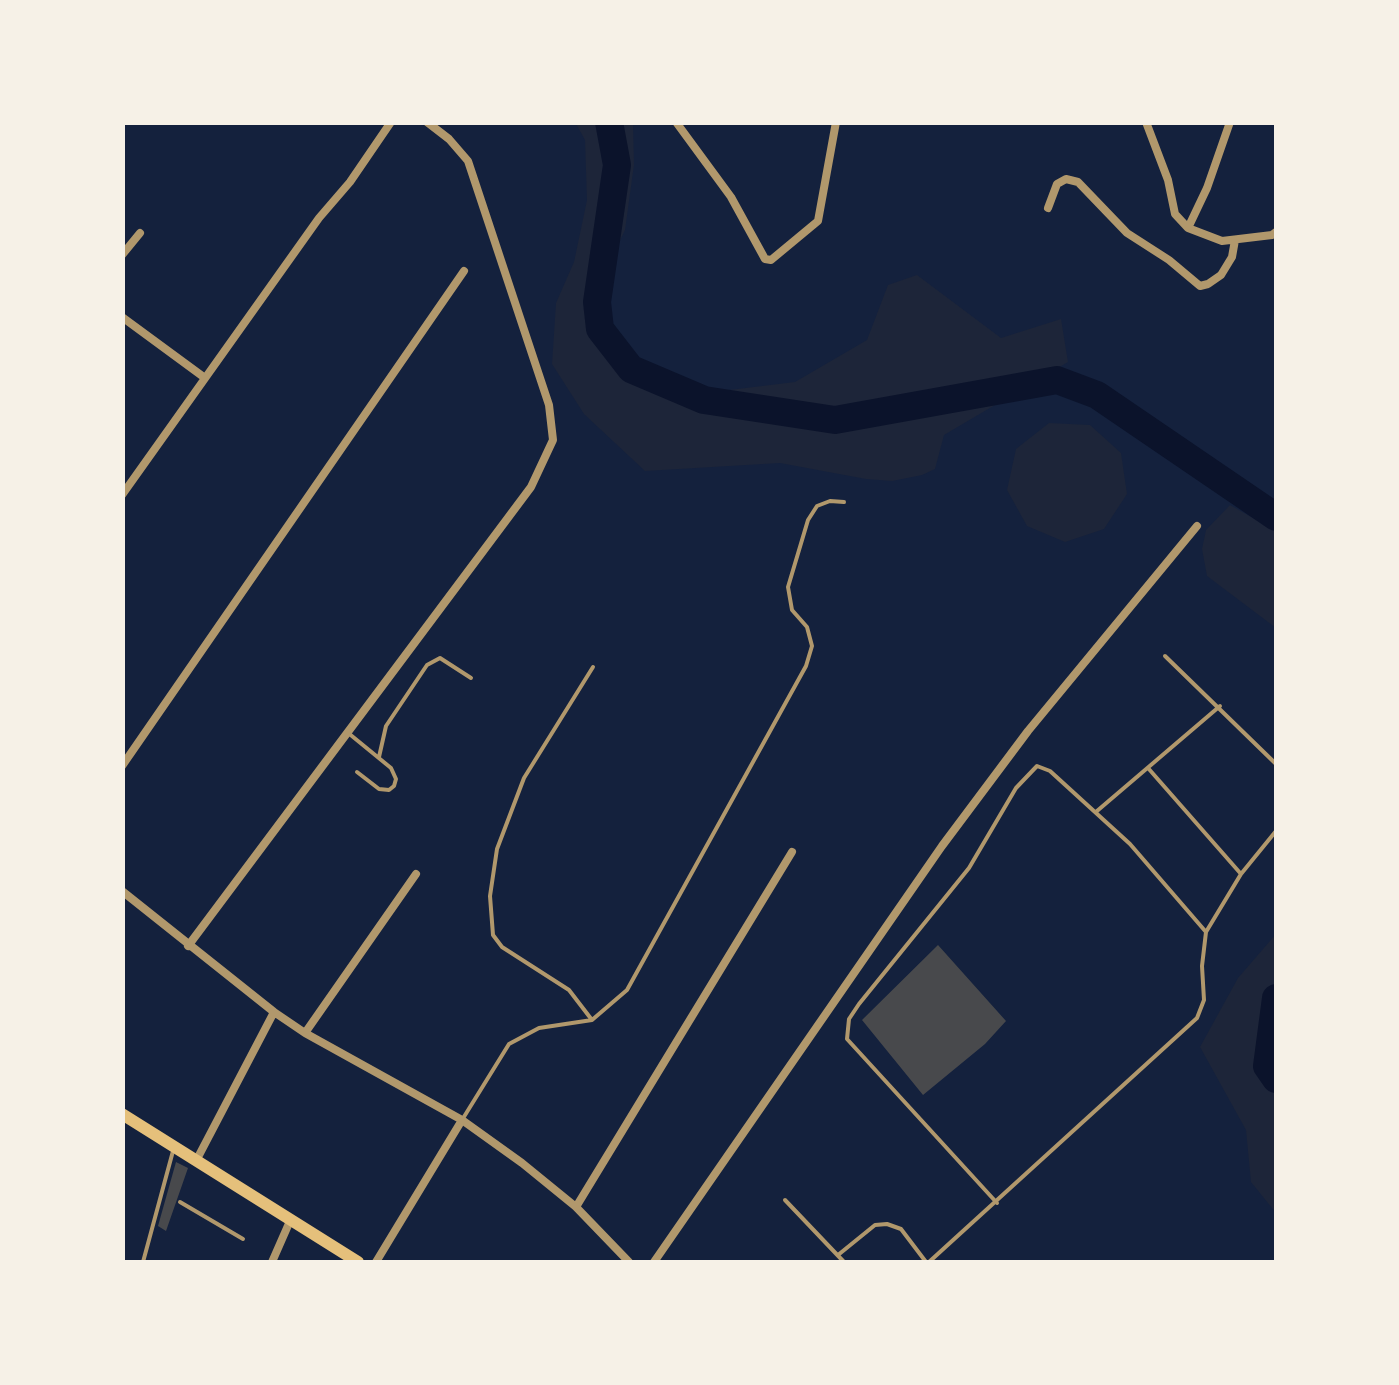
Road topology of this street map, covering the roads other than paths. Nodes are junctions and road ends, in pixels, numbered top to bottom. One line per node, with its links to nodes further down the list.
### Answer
1 (391, 122): 15 (street)
2 (427, 122): 23 (street)
3 (676, 122): 4 (street)
4 (836, 122)
5 (1146, 122): 8 (street)
6 (1230, 122): 8 (street)
7 (1048, 208): 11 (street)
8 (1188, 228): 11 (street)
9 (1276, 232): 11 (street)
10 (140, 233): 12 (street)
11 (1235, 240)
12 (122, 256)
13 (464, 270): 26 (street)
14 (122, 316): 15 (street)
15 (205, 378): 16 (street)
16 (122, 494)
17 (844, 502): 38 (lane)
18 (1197, 526): 56 (street)
19 (1165, 656): 22 (lane)
20 (593, 666): 38 (lane)
21 (471, 678): 24 (lane)
22 (1220, 706): 25 (lane); 27 (lane)
23 (347, 732): 24 (lane); 36 (street)
24 (379, 756): 28 (lane)
25 (1276, 764)
26 (122, 766)
27 (1147, 766): 29 (lane); 33 (lane)
28 (357, 772)
29 (1097, 810): 35 (lane); 46 (lane)
30 (1276, 831): 33 (lane)
31 (792, 852): 47 (street)
32 (416, 874): 39 (street)
33 (1240, 874): 35 (lane)
34 (122, 892): 36 (street)
35 (1206, 932): 46 (lane)
36 (188, 946): 37 (street)
37 (274, 1012): 39 (street); 43 (street)
38 (592, 1020): 41 (lane)
39 (305, 1033): 41 (street)
40 (122, 1114): 42 (highway)
41 (462, 1120): 47 (street); 54 (street)
42 (174, 1146): 43 (highway); 51 (lane)
43 (196, 1162): 48 (highway)
44 (785, 1200): 50 (lane)
45 (180, 1202): 49 (lane)
46 (997, 1203): 58 (lane)
47 (576, 1208): 55 (street)
48 (290, 1220): 52 (street); 53 (highway)
49 (243, 1239)
50 (838, 1255): 57 (lane); 58 (lane)
51 (143, 1262)
52 (272, 1262)
53 (358, 1262)
54 (376, 1262)
55 (629, 1262)
56 (654, 1262)
57 (844, 1262)
58 (927, 1262)

